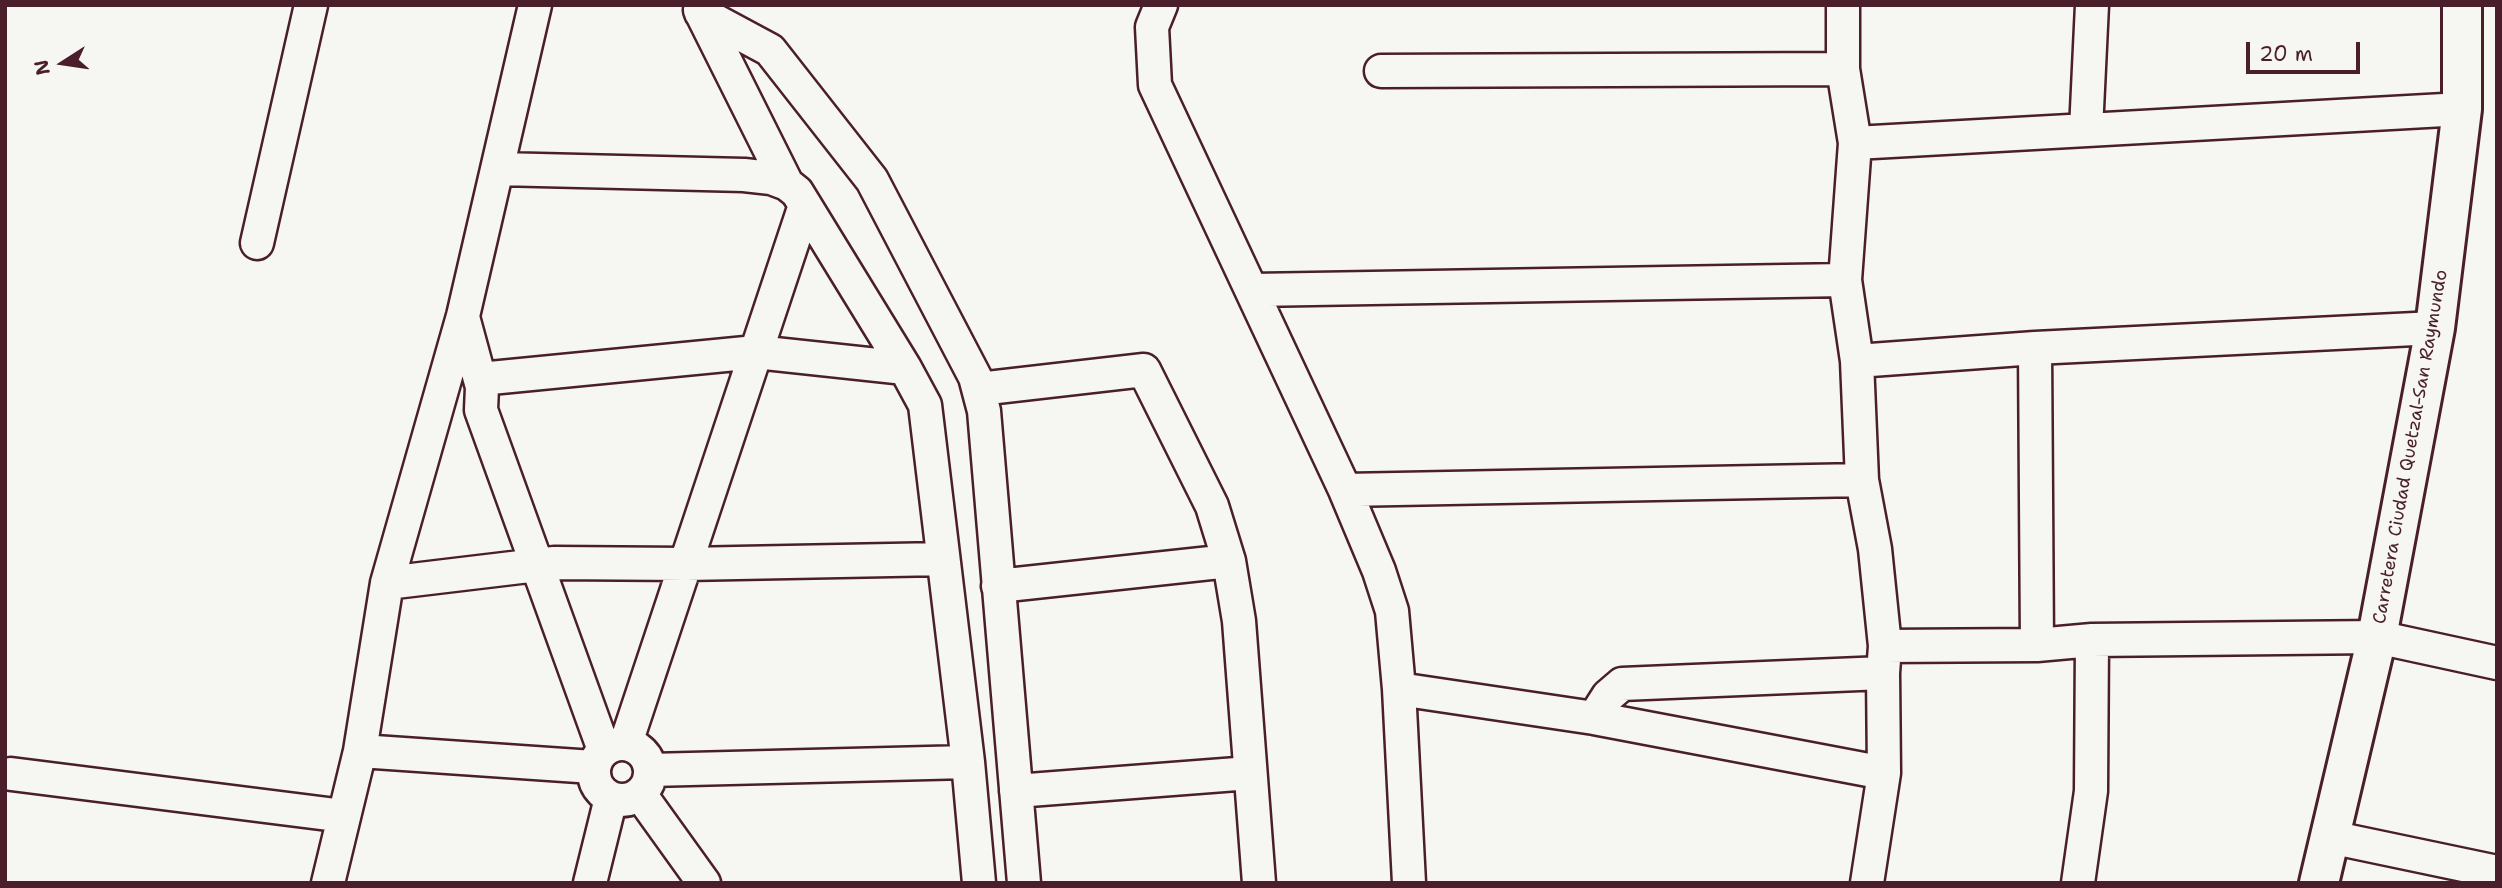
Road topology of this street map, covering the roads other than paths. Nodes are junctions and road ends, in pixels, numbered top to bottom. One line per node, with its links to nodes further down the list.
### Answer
1 (311, 5): 15 (street)
2 (535, 5): 13 (street)
3 (1161, 5): 17 (street)
4 (1843, 5): 8 (street)
5 (2092, 5): 11 (street)
6 (2462, 5): 10 (main road, Carretera Ciudad Quetzal-San Raymundo)
7 (699, 9): 14 (street); 25 (street)
8 (1843, 69): 9 (street); 12 (street)
9 (1381, 71)
10 (2462, 109): 11 (street); 19 (main road, Carretera Ciudad Quetzal-San Raymundo)
11 (2085, 130): 12 (street)
12 (1855, 143): 16 (street)
13 (498, 169): 14 (street); 18 (street)
14 (796, 194): 21 (street); 23 (street)
15 (257, 243)
16 (1844, 280): 17 (street); 22 (street)
17 (1253, 290): 27 (street)
18 (463, 316): 24 (street); 32 (street)
19 (2435, 328): 20 (street); 34 (main road, Carretera Ciudad Quetzal-San Raymundo)
20 (2035, 348): 22 (street); 36 (street)
21 (756, 352): 23 (street); 24 (street); 31 (street)
22 (1857, 361): 26 (street)
23 (905, 368): 28 (street)
24 (481, 383): 30 (street)
25 (979, 389): 29 (street); 33 (street)
26 (1862, 480): 27 (street); 37 (street)
27 (1345, 490): 39 (street)
28 (942, 559): 31 (street); 43 (street)
29 (1229, 561): 33 (street); 44 (street)
30 (545, 563): 31 (street); 32 (street); 42 (street)
31 (686, 564): 42 (street)
32 (387, 583): 41 (street)
33 (998, 586): 48 (street)
34 (2377, 637): 35 (street); 38 (street); 50 (main road, Carretera Ciudad Quetzal-San Raymundo)
35 (2092, 640): 36 (street); 60 (street)
36 (2037, 645): 37 (street)
37 (1884, 659): 40 (street); 45 (street)
38 (2497, 663)
39 (1399, 689): 40 (street); 58 (street)
40 (1594, 718): 45 (street)
41 (360, 751): 42 (street); 49 (street)
42 (609, 751): 47 (street); 47 (street)
43 (968, 762): 47 (street); 55 (street)
44 (1250, 773): 48 (street); 57 (street)
45 (1884, 773): 59 (street)
46 (11, 774): 49 (street)
47 (634, 787): 53 (street); 54 (street)
48 (1016, 791): 56 (street)
49 (344, 816): 52 (street)
50 (2330, 837): 51 (street); 61 (main road, Carretera Ciudad Quetzal-San Raymundo)
51 (2497, 872)
52 (328, 883)
53 (590, 883)
54 (704, 883)
55 (979, 883)
56 (1024, 883)
57 (1259, 883)
58 (1409, 883)
59 (1867, 883)
60 (2078, 883)
61 (2319, 883)

